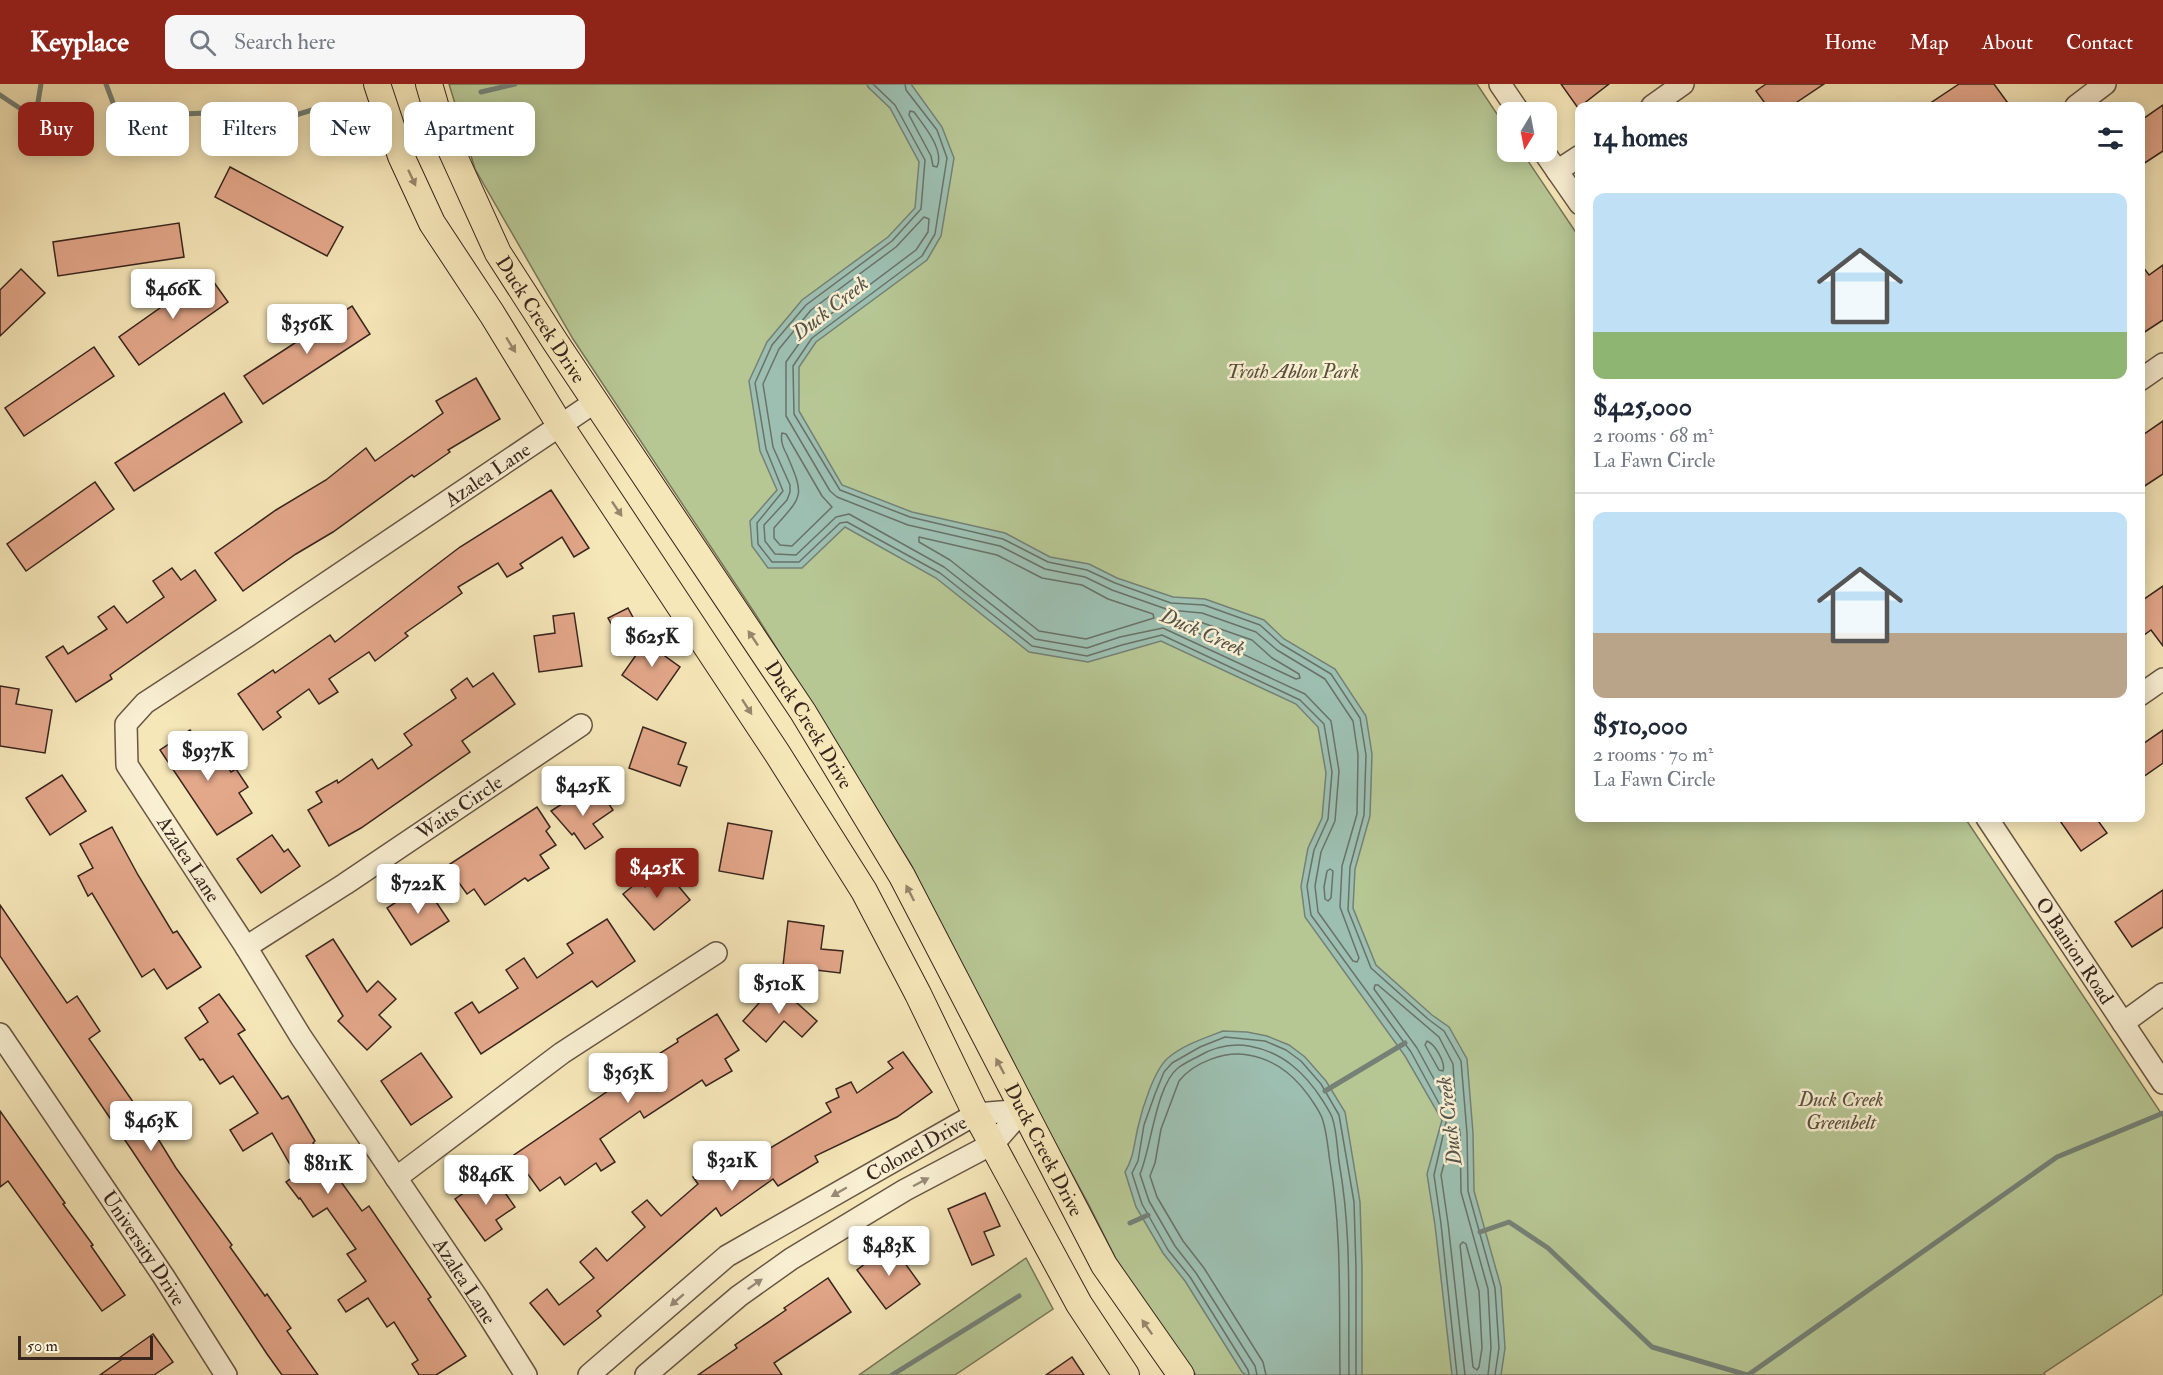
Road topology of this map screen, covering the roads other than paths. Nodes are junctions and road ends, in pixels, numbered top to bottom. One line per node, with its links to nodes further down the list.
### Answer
1 (377, 84): 16 (main road, Duck Creek Drive, one-way to 16)
2 (429, 84): 15 (main road, Duck Creek Drive)
3 (1500, 84): 6 (street)
4 (1683, 84): 7 (street)
5 (2105, 84): 8 (street)
6 (1512, 102)
7 (1658, 102)
8 (2081, 102)
9 (1575, 159): 11 (street)
10 (1551, 162): 11 (street)
11 (1557, 171): 12 (street)
12 (1575, 197)
13 (2163, 364): 14 (street)
14 (2145, 377)
15 (596, 402): 16 (street, Azalea Lane); 27 (main road, Duck Creek Drive, one-way to 15)
16 (560, 425): 21 (street, Azalea Lane); 28 (main road, Duck Creek Drive, one-way to 28)
17 (2163, 679): 18 (street)
18 (2145, 692)
19 (581, 725): 21 (street, Waits Circle)
20 (1990, 822): 24 (street, O Banion Road)
21 (246, 947): 30 (street, Azalea Lane)
22 (716, 954): 30 (street)
23 (2163, 994): 24 (street)
24 (2123, 1023): 26 (street, O Banion Road)
25 (0, 1034): 31 (street, University Drive)
26 (2163, 1083)
27 (1023, 1110): 28 (street, Colonel Drive); 29 (street, Colonel Drive); 36 (main road, Duck Creek Drive, one-way to 27)
28 (976, 1114): 29 (main road, Duck Creek Drive); 33 (street, Colonel Drive, one-way to 33)
29 (993, 1143): 34 (street, Colonel Drive, one-way to 29); 35 (main road, Duck Creek Drive)
30 (396, 1178): 32 (street, Azalea Lane)
31 (226, 1375)
32 (526, 1375)
33 (589, 1375)
34 (646, 1375)
35 (1126, 1375)
36 (1181, 1375)

